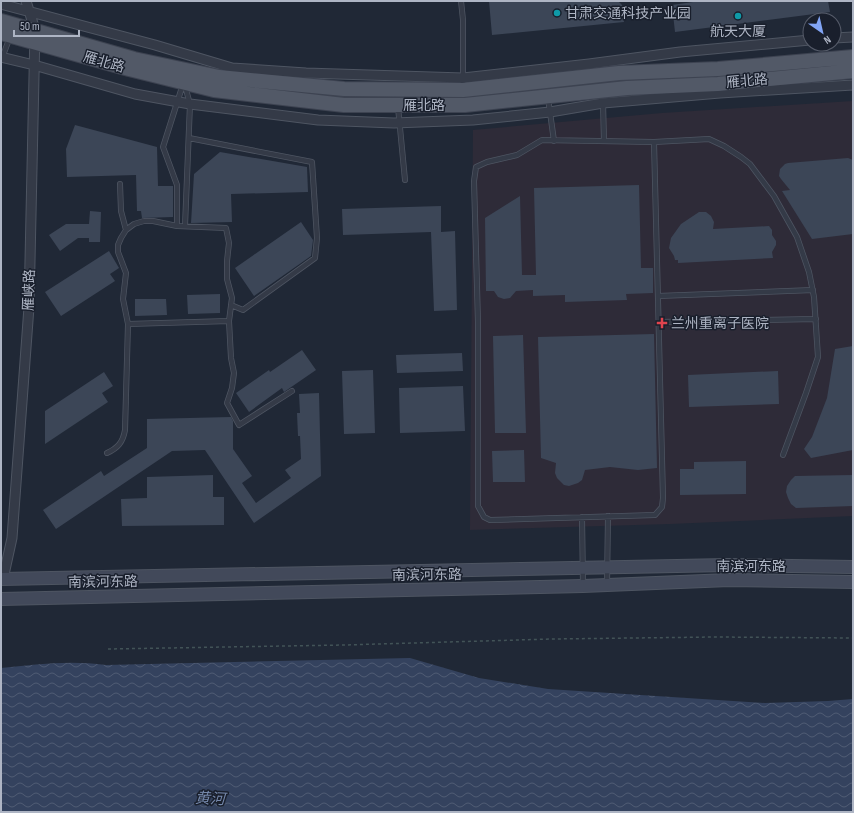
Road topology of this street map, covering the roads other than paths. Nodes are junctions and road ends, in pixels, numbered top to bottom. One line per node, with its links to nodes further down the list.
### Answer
1 (26, 1): 4 (street, 雁峡路)
2 (461, 1): 16 (lane)
3 (1, 4): 4 (street)
4 (30, 13): 7 (street, 雁峡路); 16 (street)
5 (1, 21): 7 (main road, 雁北路)
6 (6, 34): 7 (main road, 雁北路); 12 (lane)
7 (35, 36): 13 (street, 雁峡路); 15 (main road, 雁北路); 16 (main road, 雁北路)
8 (853, 36): 9 (street)
9 (842, 37)
10 (802, 41): 16 (street)
11 (853, 57): 16 (main road, 雁北路)
12 (1, 58): 13 (street)
13 (34, 65): 20 (street); 51 (street, 雁峡路)
14 (853, 71): 19 (main road, 雁北路)
15 (184, 82): 20 (lane); 21 (lane); 22 (main road, 雁北路)
16 (463, 84): 23 (lane)
17 (853, 85): 19 (street)
18 (548, 96): 19 (main road, 雁北路); 23 (main road, 雁北路); 24 (lane)
19 (602, 97): 24 (street); 29 (lane)
20 (178, 102): 21 (street); 33 (lane)
21 (190, 104): 26 (street); 27 (lane)
22 (398, 105): 23 (main road, 雁北路); 26 (lane)
23 (465, 105): 25 (lane)
24 (550, 112): 25 (street); 28 (lane)
25 (466, 120): 26 (street)
26 (400, 123): 31 (lane)
27 (189, 138): 34 (lane); 38 (lane)
28 (554, 141): 29 (lane); 47 (lane)
29 (604, 141): 30 (lane)
30 (654, 142): 36 (lane); 37 (lane)
31 (406, 180)
32 (120, 184): 35 (lane)
33 (177, 226): 34 (lane); 35 (lane)
34 (185, 226): 38 (lane)
35 (126, 230): 42 (lane)
36 (813, 290): 37 (lane); 39 (lane)
37 (658, 296): 41 (lane)
38 (231, 305): 40 (lane)
39 (816, 319): 41 (lane); 45 (lane)
40 (229, 321): 42 (lane); 43 (lane)
41 (658, 322): 46 (lane)
42 (128, 324): 44 (lane)
43 (292, 391)
44 (107, 453)
45 (783, 455)
46 (608, 516): 47 (lane); 50 (lane)
47 (582, 517): 49 (lane)
48 (853, 567): 50 (main road, 南滨河东路)
49 (583, 568): 50 (main road, 南滨河东路); 52 (main road, 南滨河东路); 55 (lane)
50 (607, 568): 54 (lane)
51 (2, 579): 52 (main road, 南滨河东路)
52 (23, 579): 57 (main road)
53 (853, 582): 54 (main road, 南滨河东路)
54 (607, 585): 55 (main road, 南滨河东路)
55 (583, 586): 57 (main road, 南滨河东路)
56 (1, 599): 57 (main road, 南滨河东路)
57 (23, 599)

